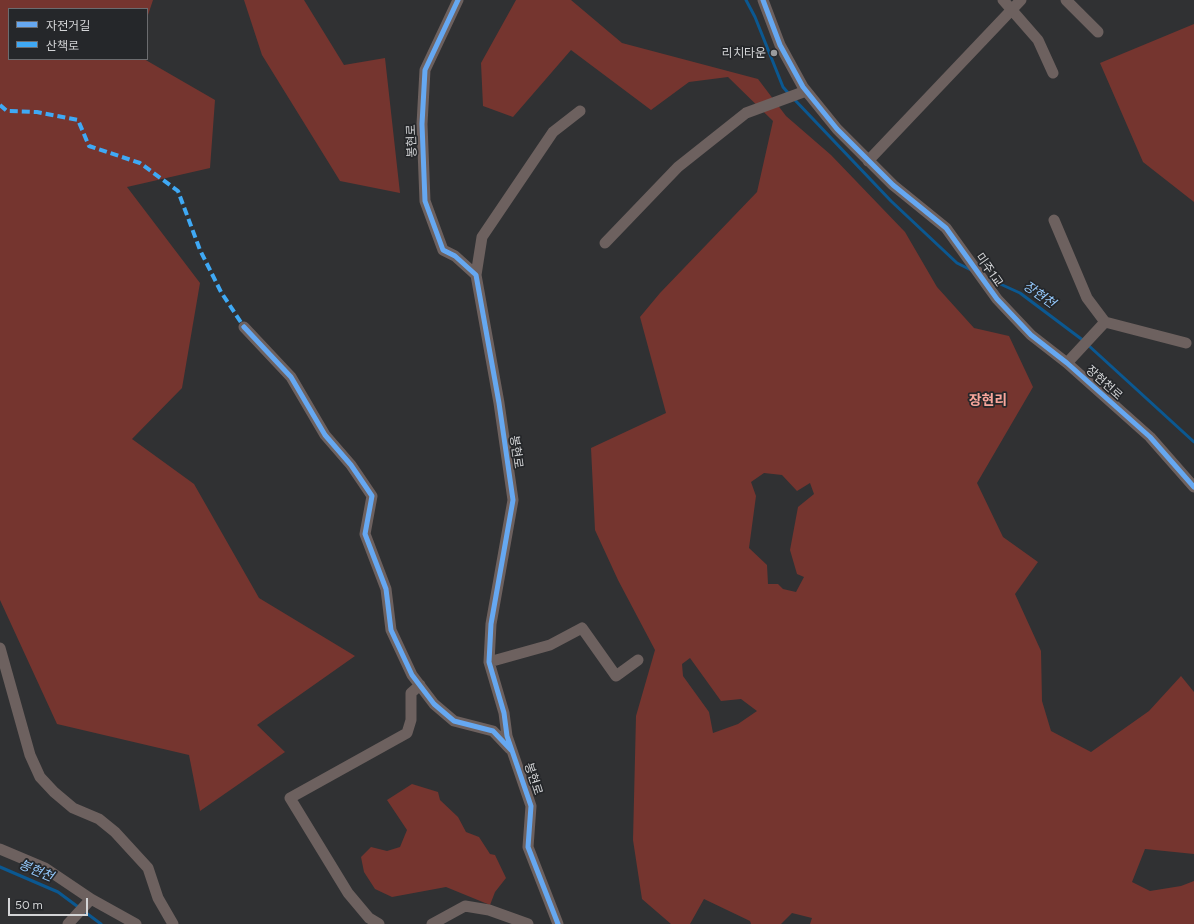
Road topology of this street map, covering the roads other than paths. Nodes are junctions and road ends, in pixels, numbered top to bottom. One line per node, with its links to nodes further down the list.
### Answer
1 (458, 0): 14 (street, 봉현로)
2 (763, 0): 9 (street, 미주1교)
3 (1003, 0): 6 (street)
4 (1021, 0): 6 (street)
5 (1066, 0): 7 (street)
6 (1012, 9): 8 (street); 11 (street)
7 (1098, 32)
8 (1054, 73)
9 (803, 93): 11 (street, 미주1교); 13 (street)
10 (580, 111): 14 (street)
11 (868, 161): 15 (street, 미주1교)
12 (1054, 220): 16 (street)
13 (605, 243)
14 (476, 275): 23 (street, 봉현로)
15 (997, 299): 19 (street, 장현천로)
16 (1105, 322): 18 (street); 19 (street)
17 (244, 326): 24 (street)
18 (1186, 343)
19 (1067, 363): 20 (street, 장현천로)
20 (1194, 487)
21 (0, 648): 30 (street)
22 (638, 660): 23 (street)
23 (488, 662): 25 (street, 봉현로)
24 (420, 685): 25 (street); 31 (street)
25 (514, 754): 34 (street, 봉현로)
26 (0, 849): 27 (street)
27 (89, 902): 28 (street); 29 (street)
28 (68, 924)
29 (136, 924)
30 (172, 924)
31 (379, 924)
32 (432, 924): 33 (street)
33 (528, 924)
34 (558, 924)

